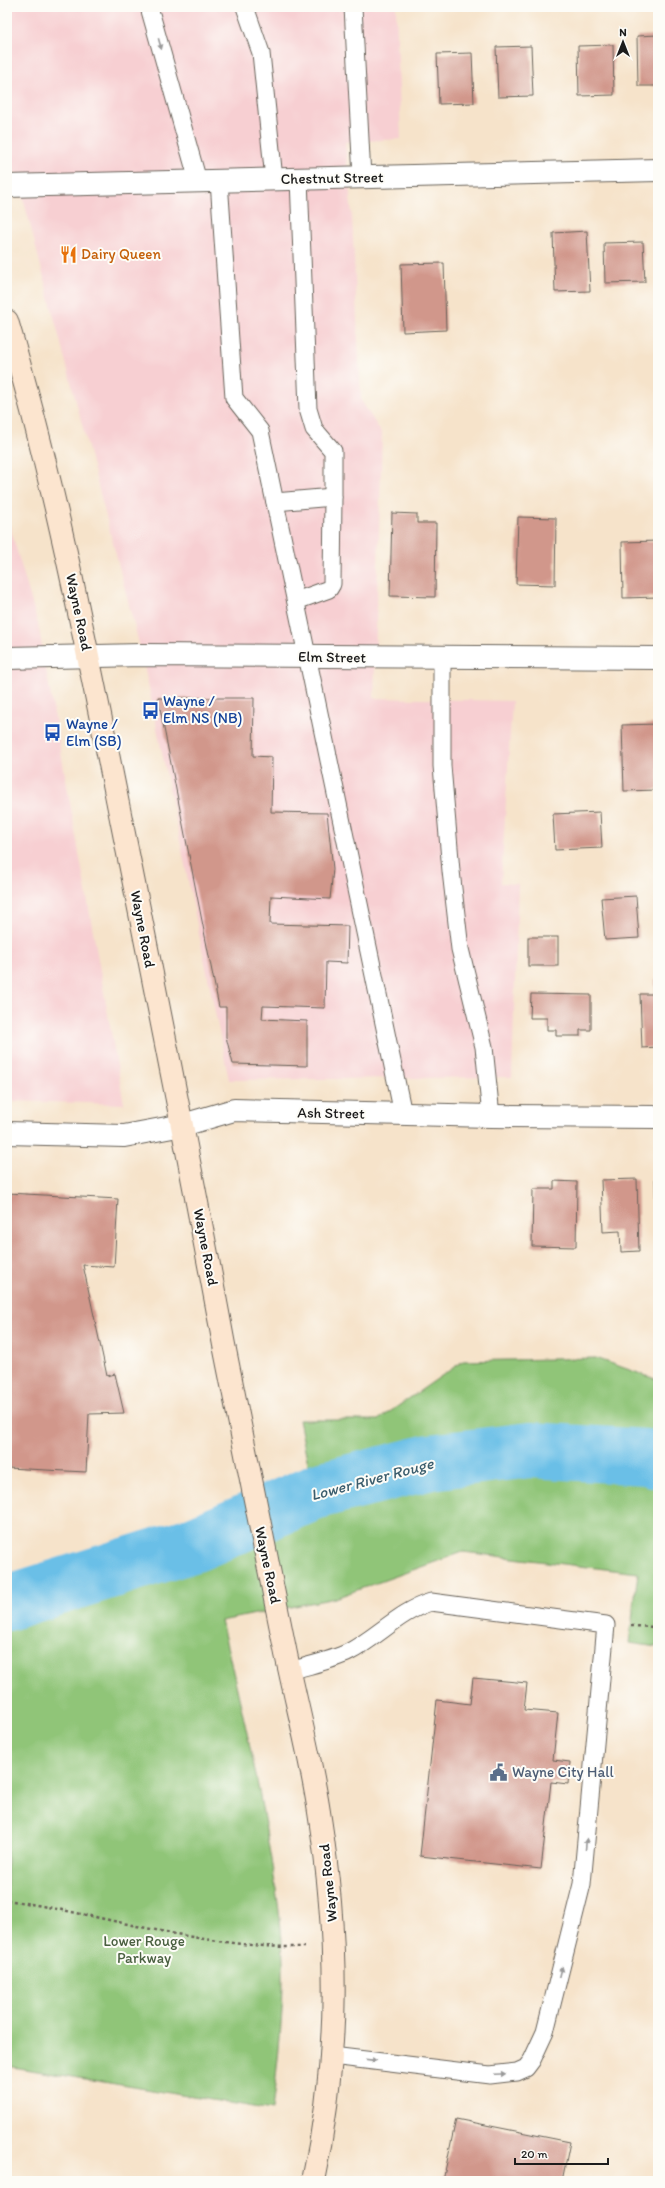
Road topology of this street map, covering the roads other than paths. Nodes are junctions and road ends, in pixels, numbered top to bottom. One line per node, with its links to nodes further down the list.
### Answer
1 (149, 7): 8 (lane, one-way to 8)
2 (245, 7): 6 (lane)
3 (352, 7): 5 (lane)
4 (658, 170): 5 (street, Chestnut Street)
5 (362, 177): 7 (street, Chestnut Street)
6 (274, 179): 7 (street, Chestnut Street); 8 (street, Chestnut Street)
7 (299, 179): 11 (lane)
8 (209, 181): 9 (street, Chestnut Street); 12 (lane)
9 (7, 186)
10 (7, 321): 14 (main road, Wayne Road)
11 (333, 497): 12 (lane); 13 (lane)
12 (275, 502): 13 (lane)
13 (296, 601): 15 (lane)
14 (88, 656): 15 (street, Elm Street); 16 (street, Elm Street); 22 (main road, Wayne Road)
15 (308, 656): 17 (street, Elm Street); 19 (lane)
16 (7, 658)
17 (442, 658): 18 (street, Elm Street); 20 (lane)
18 (658, 658)
19 (403, 1114): 20 (street, Ash Street); 22 (street, Ash Street)
20 (491, 1116): 21 (street, Ash Street)
21 (658, 1117)
22 (183, 1125): 23 (street, Ash Street); 24 (main road, Wayne Road)
23 (7, 1133)
24 (290, 1671): 25 (main road, Wayne Road); 25 (lane, one-way to 24)
25 (332, 2056): 26 (main road, Wayne Road)
26 (313, 2181)

